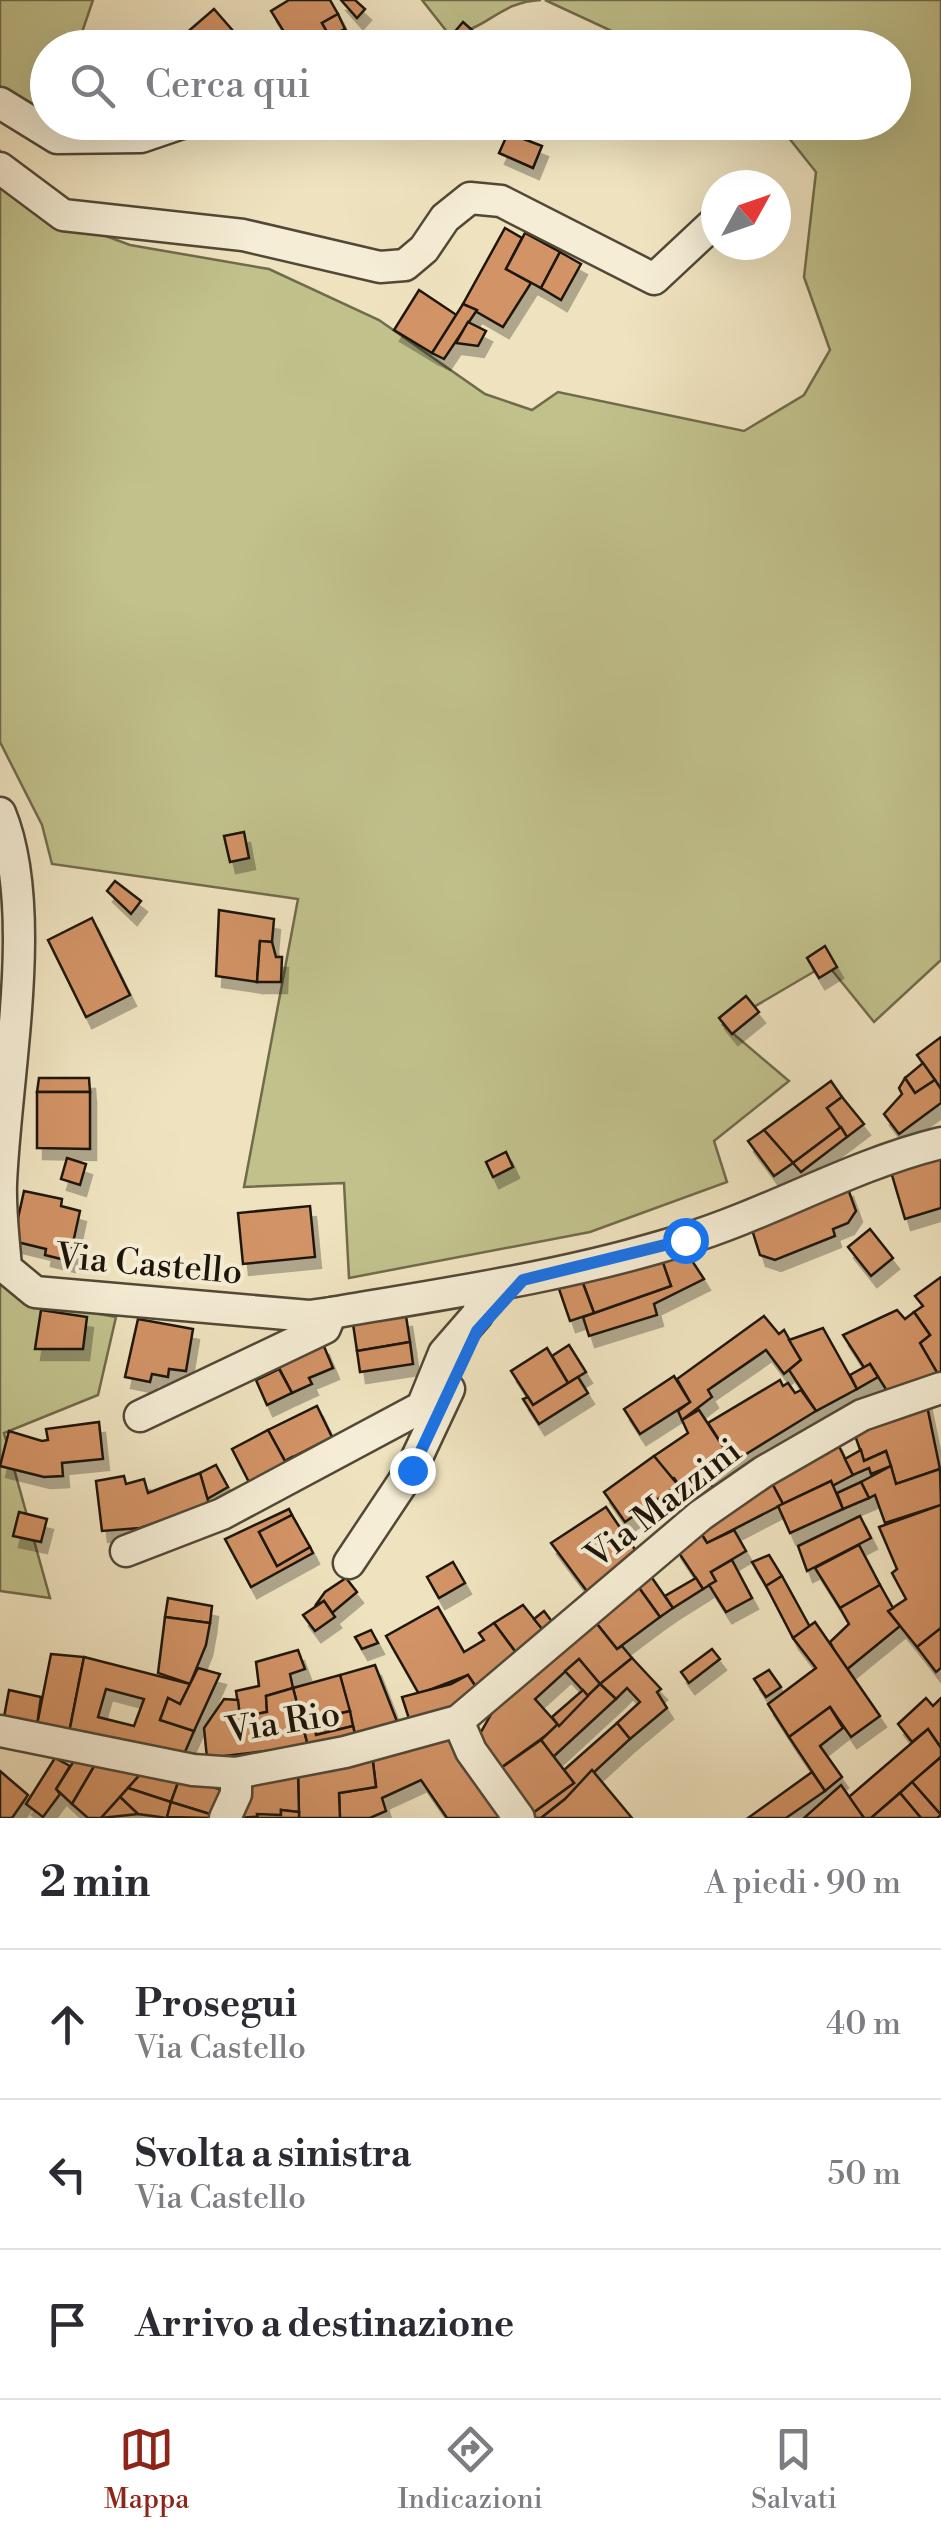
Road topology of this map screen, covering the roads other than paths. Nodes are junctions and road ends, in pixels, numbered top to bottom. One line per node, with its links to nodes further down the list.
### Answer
1 (0, 103): 2 (street)
2 (30, 121)
3 (0, 168): 4 (street)
4 (701, 235)
5 (0, 813): 9 (street, Via Castello)
6 (941, 1143): 7 (street, Via Castello)
7 (523, 1280): 8 (street, Via Castello); 13 (street)
8 (487, 1287): 9 (street, Via Castello); 12 (street)
9 (330, 1313): 11 (street)
10 (941, 1388): 14 (street, Via Mazzini)
11 (140, 1416)
12 (126, 1551)
13 (349, 1563)
14 (458, 1721): 16 (street, Via Rio); 18 (street)
15 (6, 1742): 16 (street, Via Rio)
16 (236, 1773): 17 (street)
17 (225, 1818)
18 (519, 1818)

